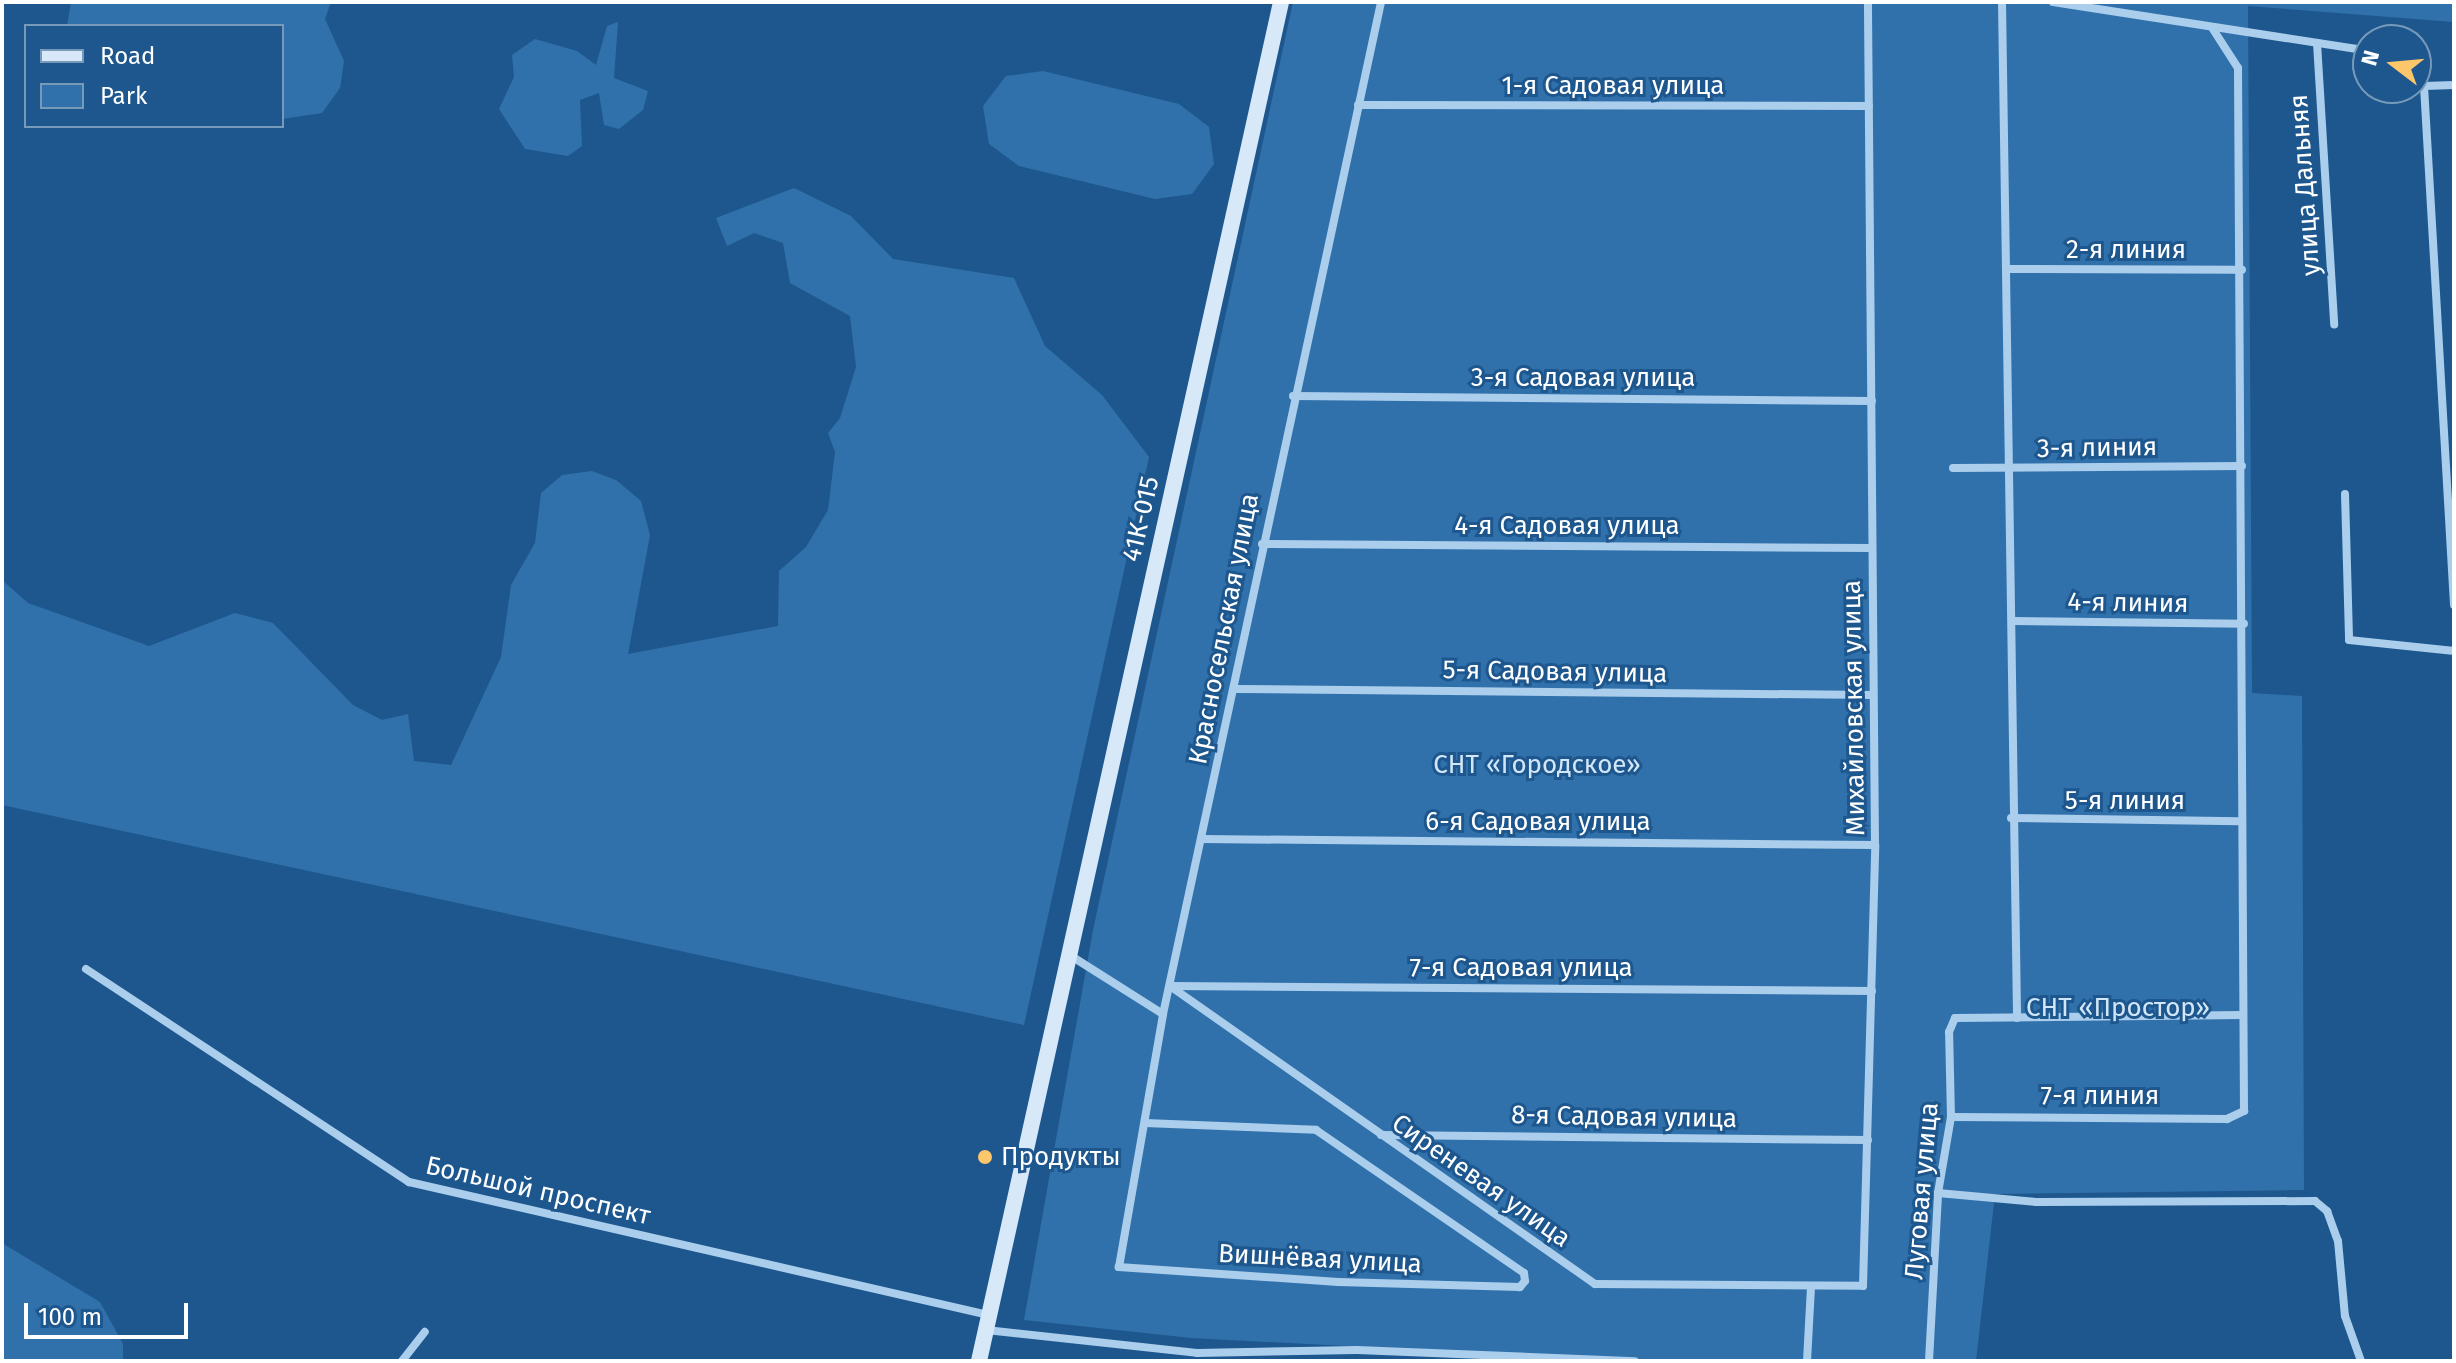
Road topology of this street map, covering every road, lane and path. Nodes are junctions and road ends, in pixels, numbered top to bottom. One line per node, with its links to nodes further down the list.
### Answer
1 (1281, 2): 35 (main road, 41К-015)
2 (1381, 2): 12 (street, Красносельская улица)
3 (1868, 2): 13 (street, Михайловская улица)
4 (2002, 2): 14 (street)
5 (2053, 2): 6 (street)
6 (2213, 29): 7 (street); 15 (street)
7 (2317, 43): 8 (street); 16 (street, улица Дальняя)
8 (2352, 48)
9 (2454, 85): 10 (street)
10 (2432, 86)
11 (2425, 104): 25 (street)
12 (1358, 105): 13 (street, 1-я Садовая улица); 17 (street, Красносельская улица)
13 (1869, 106): 18 (street, Михайловская улица)
14 (2009, 269): 15 (street, 2-я линия); 21 (street)
15 (2242, 270): 19 (street)
16 (2334, 324)
17 (1293, 396): 18 (street, 3-я Садовая улица); 23 (street, Красносельская улица)
18 (1872, 401): 24 (street, Михайловская улица)
19 (2242, 466): 21 (street, 3-я линия); 27 (street)
20 (1953, 468): 21 (street, 3-я линия)
21 (2012, 470): 26 (street)
22 (2345, 494): 28 (street)
23 (1262, 544): 24 (street, 4-я Садовая улица); 29 (street, Красносельская улица)
24 (1872, 548): 30 (street, Михайловская улица)
25 (2454, 605)
26 (2013, 621): 27 (street, 4-я линия); 31 (street)
27 (2244, 624): 32 (street)
28 (2454, 651)
29 (1236, 689): 30 (street, 5-я Садовая улица); 33 (street, Красносельская улица)
30 (1873, 695): 34 (street, Михайловская улица)
31 (2011, 818): 32 (street, 5-я линия); 41 (street)
32 (2240, 821): 40 (street)
33 (1201, 839): 34 (street, 6-я Садовая улица); 37 (street, Красносельская улица)
34 (1875, 845): 38 (street, Михайловская улица)
35 (1068, 954): 39 (street); 49 (main road, 41К-015)
36 (86, 969): 49 (street, Большой проспект)
37 (1170, 986): 38 (street, 7-я Садовая улица); 39 (street, Красносельская улица); 44 (street, Сиреневая улица)
38 (1872, 991): 45 (street, Михайловская улица)
39 (1163, 1014): 43 (street, Красносельская улица)
40 (2243, 1015): 41 (street); 42 (street, 7-я линия)
41 (2017, 1018): 42 (street, Луговая улица)
42 (1951, 1117): 46 (street, Луговая улица)
43 (1145, 1123): 47 (street, Красносельская улица); 47 (street, Вишнёвая улица)
44 (1379, 1135): 45 (street, 8-я Садовая улица); 48 (street, Сиреневая улица)
45 (1868, 1140): 48 (street, Михайловская улица)
46 (1938, 1193): 55 (street, Луговая улица); 56 (street)
47 (1119, 1267)
48 (1811, 1287): 54 (street)
49 (987, 1322): 52 (main road, 41К-015); 53 (street, Большой проспект)
50 (425, 1332): 51 (street)
51 (402, 1361)
52 (979, 1361)
53 (1635, 1361)
54 (1807, 1361)
55 (1929, 1361)
56 (2361, 1361)

